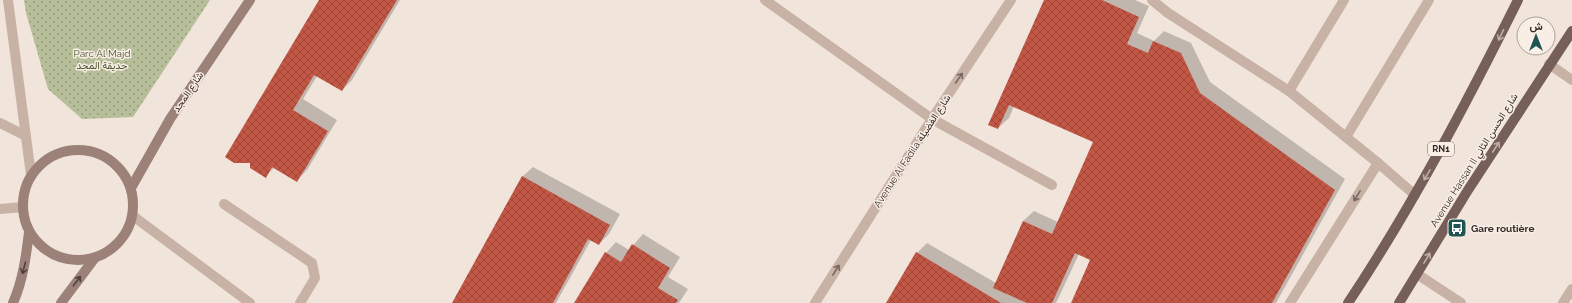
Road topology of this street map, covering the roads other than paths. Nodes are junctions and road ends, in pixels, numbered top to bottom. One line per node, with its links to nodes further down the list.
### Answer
1 (8, 0): 15 (street)
2 (250, 0): 20 (main road, شارع المجد)
3 (765, 0): 13 (street)
4 (1011, 0): 13 (street, Avenue Al Fadila شارع الفضيلة, one-way to 4)
5 (1152, 0): 12 (street)
6 (1344, 0): 12 (street)
7 (1429, 0): 16 (street)
8 (1518, 0): 21 (main road, RN1, one-way to 21)
9 (1572, 31): 10 (main road, Avenue Hassan II شارع الحسن الثاني)
10 (1549, 64): 11 (street); 28 (main road, Avenue Hassan II شارع الحسن الثاني, one-way to 10)
11 (1572, 80)
12 (1290, 91): 16 (street)
13 (932, 119): 19 (street); 34 (street, Avenue Al Fadila شارع الفضيلة, one-way to 13)
14 (0, 123): 15 (street)
15 (26, 136): 18 (street)
16 (1346, 137): 17 (street)
17 (1378, 163): 21 (street); 35 (street, one-way to 35)
18 (31, 175): 20 (main road); 23 (main road)
19 (1052, 185)
20 (131, 188): 25 (main road)
21 (1415, 195): 36 (main road, RN1)
22 (224, 204): 33 (street)
23 (22, 207): 24 (street); 26 (main road)
24 (0, 209)
25 (133, 216): 27 (main road); 32 (street)
26 (29, 232): 27 (main road); 30 (main road, one-way to 30)
27 (94, 259): 31 (main road, one-way to 27)
28 (1417, 274): 37 (main road, Avenue Hassan II شارع الحسن الثاني); 38 (street)
29 (1572, 289): 39 (street)
30 (13, 303)
31 (61, 303)
32 (250, 303)
33 (300, 303)
34 (815, 303)
35 (1290, 303)
36 (1348, 303)
37 (1399, 303)
38 (1462, 303)
39 (1563, 303)

